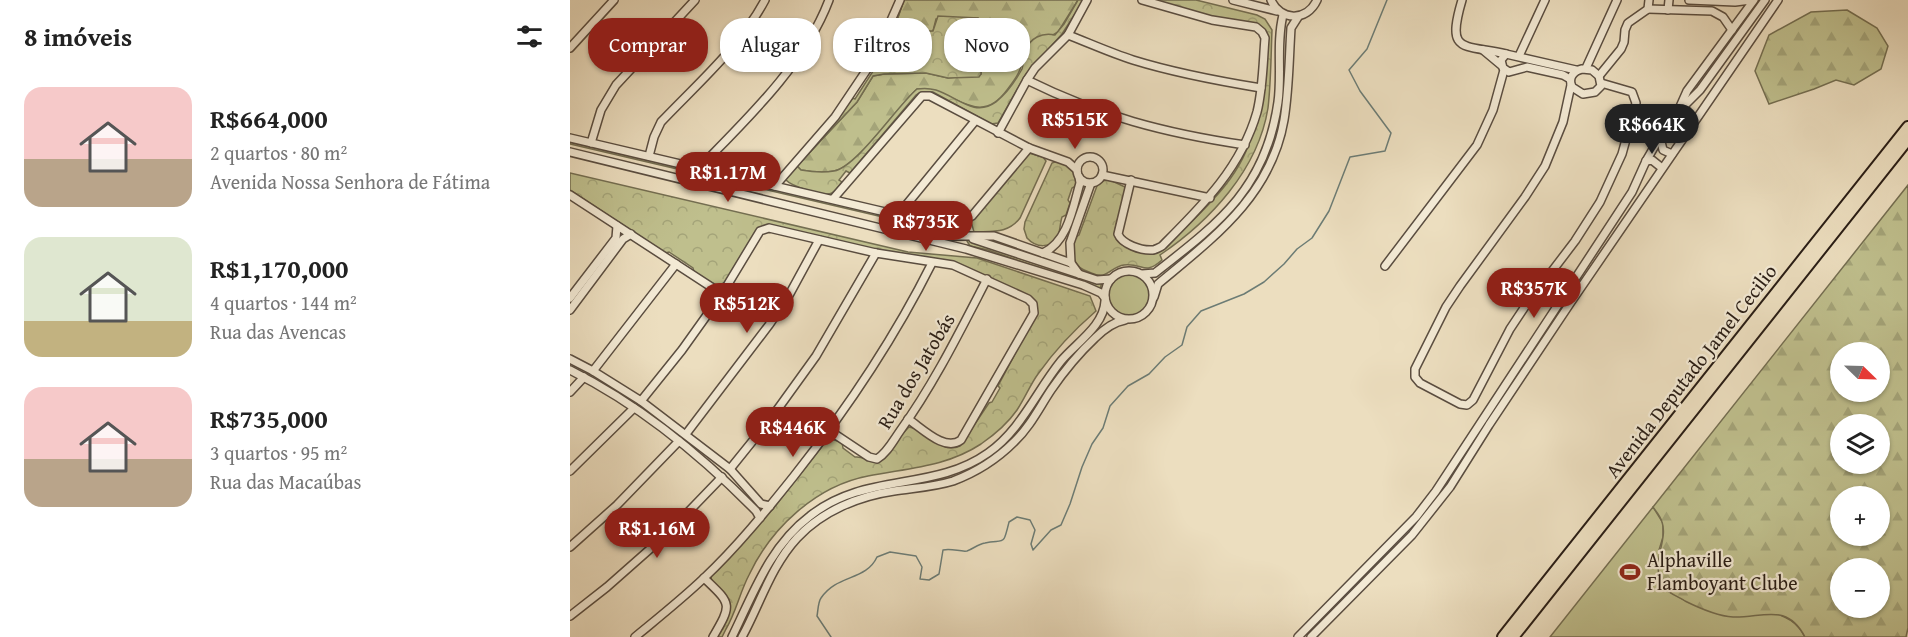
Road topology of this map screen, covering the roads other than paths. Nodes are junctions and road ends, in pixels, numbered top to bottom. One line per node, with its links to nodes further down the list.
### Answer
1 (614, 0): 28 (street)
2 (695, 0): 48 (street)
3 (765, 0): 53 (street)
4 (829, 0): 57 (street)
5 (900, 0): 63 (street)
6 (1087, 0): 27 (street)
7 (1142, 0): 38 (street)
8 (1234, 0): 24 (street)
9 (1270, 0): 24 (street)
10 (1317, 0): 25 (street)
11 (1462, 0): 29 (street)
12 (1545, 0): 31 (street)
13 (1617, 0): 33 (street)
14 (1649, 0): 21 (street)
15 (1669, 0): 22 (street)
16 (1689, 0): 20 (street)
17 (1753, 0): 20 (street); 26 (street)
18 (1766, 0): 41 (street)
19 (1778, 0): 52 (street)
20 (1700, 1): 23 (street)
21 (1648, 9): 22 (street); 36 (street)
22 (1668, 10): 23 (street)
23 (1700, 11): 26 (street)
24 (1280, 13): 25 (street); 86 (street)
25 (1298, 17): 90 (street)
26 (1732, 30): 41 (street)
27 (1068, 35): 35 (street); 38 (street)
28 (570, 48)
29 (1483, 50): 30 (street); 32 (street)
30 (1506, 54): 31 (street); 32 (street)
31 (1519, 56): 34 (street)
32 (1503, 68): 37 (street); 84 (street)
33 (1586, 68): 34 (street); 36 (street)
34 (1576, 70): 37 (street)
35 (1027, 80): 44 (street); 49 (street)
36 (1600, 80): 39 (street); 40 (street)
37 (1570, 82): 39 (street); 40 (street)
38 (1261, 88): 49 (street)
39 (1580, 93): 40 (street)
40 (1569, 99)
41 (1677, 113): 45 (street)
42 (975, 121): 44 (street); 66 (street); 70 (street)
43 (1908, 127): 126 (highway, Avenida Deputado Jamel Cecilio)
44 (998, 133): 50 (street)
45 (1660, 137): 52 (street); 55 (street)
46 (570, 138): 48 (street)
47 (1908, 139): 127 (highway, Avenida Deputado Jamel Cecilio)
48 (591, 143): 53 (street)
49 (1245, 145): 65 (street)
50 (1029, 148): 56 (street); 70 (street)
51 (570, 152): 74 (street)
52 (1672, 154): 58 (street)
53 (649, 156): 57 (street)
54 (1081, 161): 56 (street); 59 (street); 60 (street)
55 (1646, 161): 58 (street); 124 (street)
56 (1068, 162): 59 (street)
57 (699, 168): 63 (street)
58 (1662, 168): 125 (street)
59 (1078, 174): 62 (street); 67 (street)
60 (1102, 175): 61 (street); 62 (street)
61 (1131, 180): 65 (street); 65 (street)
62 (1091, 183): 69 (street)
63 (775, 186): 66 (street)
64 (573, 196): 68 (street); 73 (street)
65 (1210, 198)
66 (833, 199): 70 (street)
67 (1074, 203): 69 (street); 71 (street)
68 (570, 205)
69 (1083, 206): 72 (street)
70 (898, 215)
71 (1068, 221): 72 (street); 80 (street)
72 (1077, 223): 82 (street)
73 (617, 226): 75 (street); 91 (street)
74 (892, 230): 76 (street); 78 (street)
75 (631, 234): 83 (street); 93 (street)
76 (967, 237): 78 (street); 80 (street); 85 (street)
77 (819, 240): 79 (street); 89 (street); 108 (street)
78 (966, 249): 92 (street)
79 (876, 253): 81 (street); 112 (street)
80 (1043, 253): 82 (street)
81 (932, 263): 87 (street); 107 (street)
82 (1071, 263): 85 (street)
83 (676, 264): 89 (street); 97 (street)
84 (1385, 266)
85 (1079, 274): 88 (street)
86 (1142, 274): 88 (street); 90 (street)
87 (987, 279): 105 (street, Rua dos Jatobás); 105 (street)
88 (1111, 279): 92 (street)
89 (722, 294): 102 (street)
90 (1154, 297): 94 (street)
91 (570, 298)
92 (1105, 299): 94 (street); 122 (street)
93 (570, 310)
94 (1125, 320): 123 (street)
95 (570, 359): 97 (street)
96 (570, 370): 98 (street)
97 (593, 371): 99 (street)
98 (584, 377): 100 (street); 101 (street)
99 (614, 384): 101 (street); 102 (street)
100 (570, 392)
101 (608, 392): 103 (street)
102 (641, 401): 104 (street)
103 (634, 408): 106 (street); 113 (street)
104 (663, 417): 106 (street); 108 (street)
105 (908, 419): 107 (street, Rua dos Jatobás)
106 (656, 425): 109 (street)
107 (830, 430): 115 (street)
108 (686, 434): 110 (street)
109 (679, 441): 111 (street); 117 (street)
110 (704, 450): 111 (street); 112 (street)
111 (699, 458): 114 (street)
112 (730, 469): 115 (street)
113 (570, 471)
114 (722, 477): 116 (street); 119 (street)
115 (770, 506): 116 (street)
116 (760, 518): 118 (street)
117 (570, 546)
118 (704, 578): 120 (street); 121 (street)
119 (570, 616)
120 (635, 637)
121 (713, 637)
122 (732, 637)
123 (741, 637)
124 (1298, 637)
125 (1311, 637)
126 (1503, 637)
127 (1513, 637)

